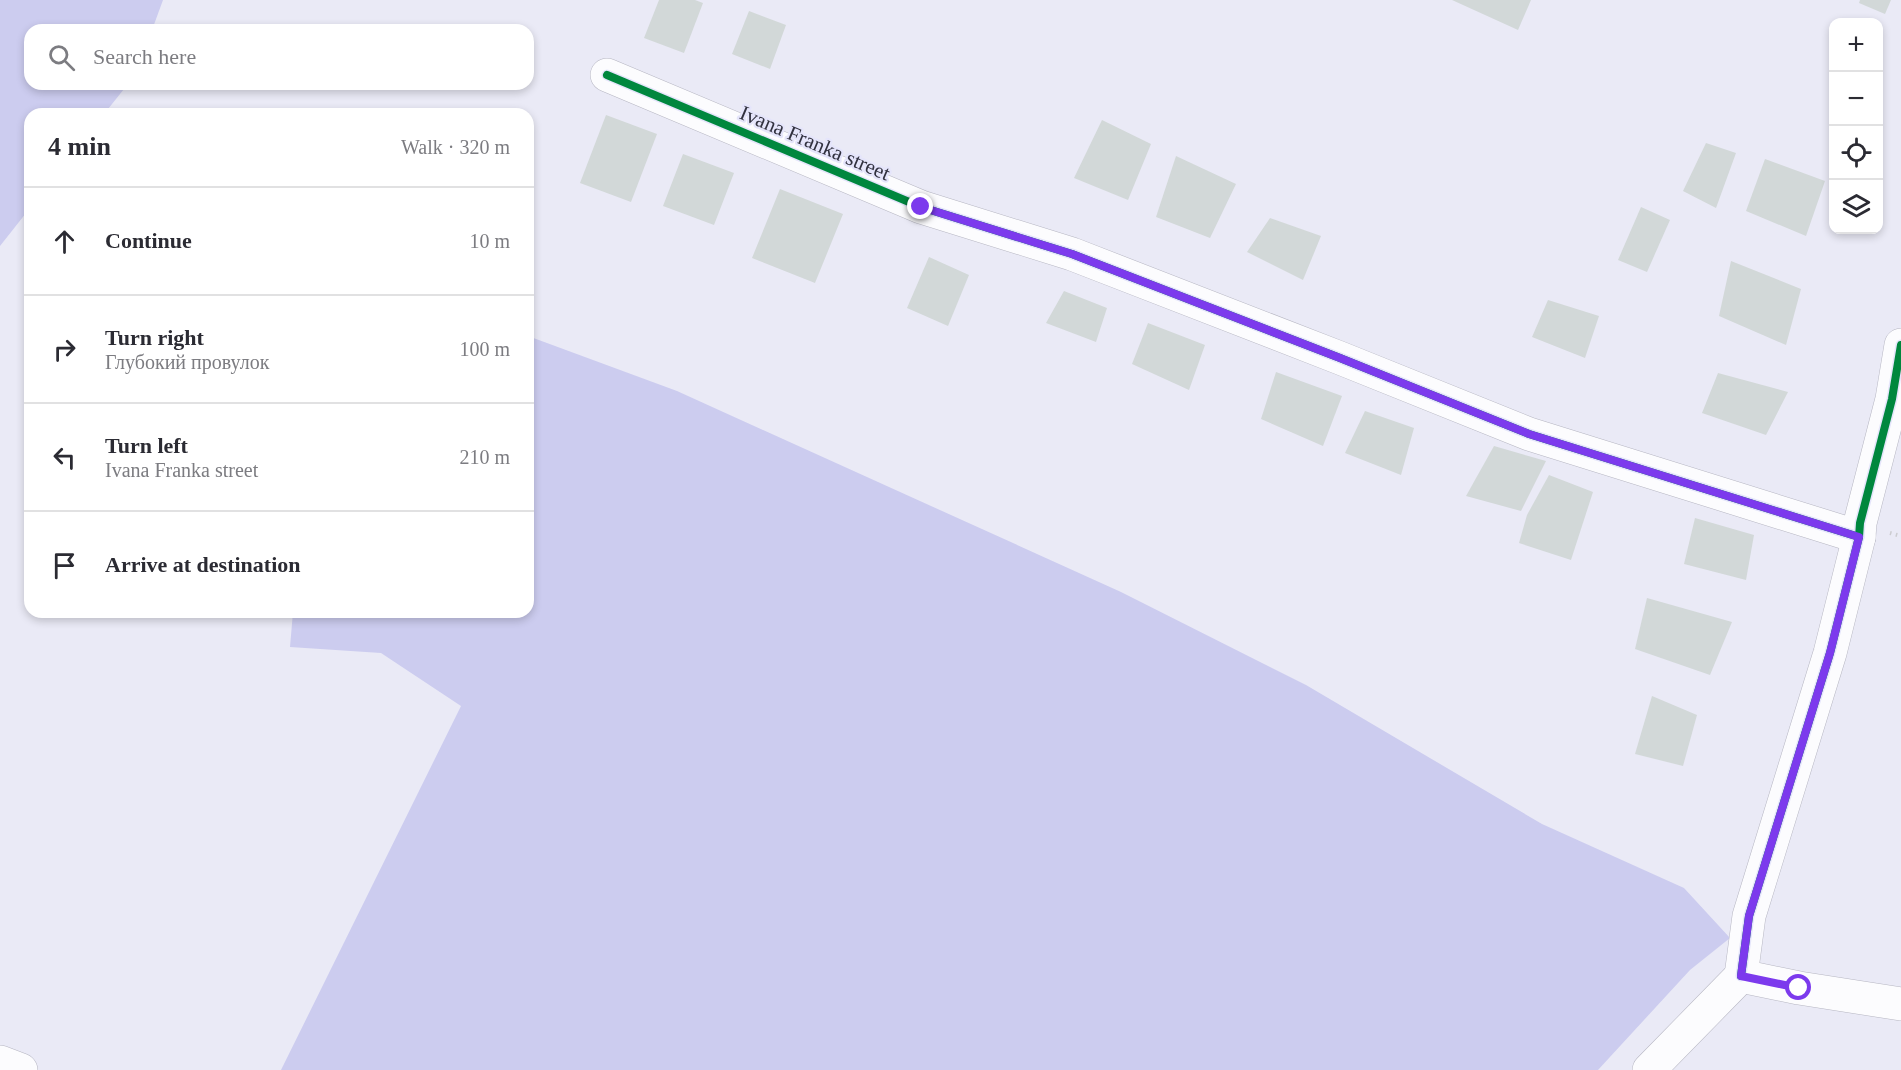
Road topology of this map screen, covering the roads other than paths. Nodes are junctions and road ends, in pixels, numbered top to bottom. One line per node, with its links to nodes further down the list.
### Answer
1 (607, 75): 3 (street, Ivana Franka street)
2 (1901, 345): 3 (street)
3 (1859, 537): 4 (street)
4 (1741, 976): 5 (street); 8 (street)
5 (1901, 1004)
6 (0, 1062): 7 (street)
7 (21, 1070)
8 (1650, 1070)

